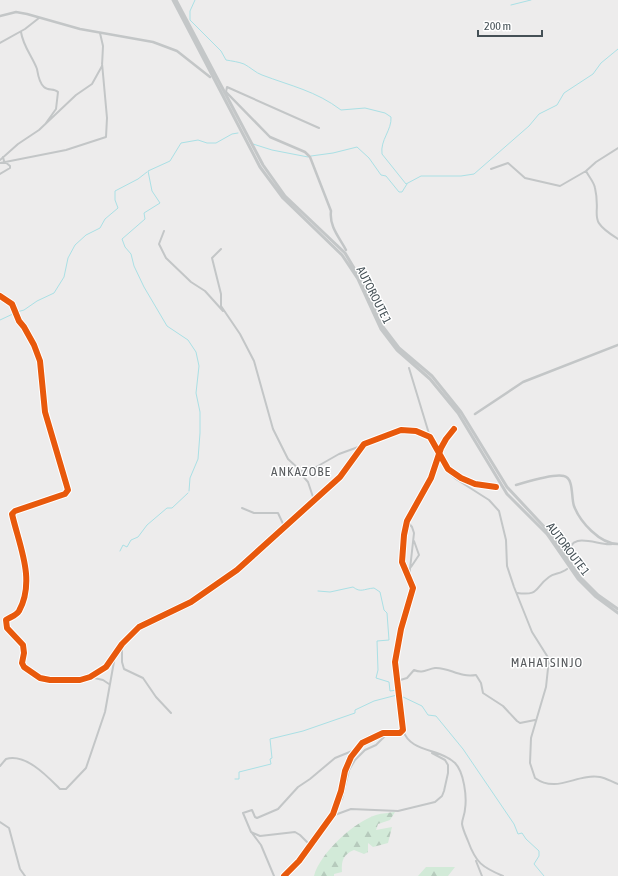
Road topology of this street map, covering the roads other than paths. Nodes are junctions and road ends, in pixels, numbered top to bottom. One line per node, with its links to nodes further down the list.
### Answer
1 (173, 0): 51 (main road, AUTOROUTE 1)
2 (176, 0): 50 (main road, AUTOROUTE 1)
3 (0, 16): 4 (street)
4 (39, 18): 5 (street); 6 (street)
5 (21, 32): 7 (street); 11 (street)
6 (100, 32): 8 (street); 9 (street)
7 (0, 43)
8 (102, 63): 11 (street); 17 (street)
9 (210, 77)
10 (226, 92): 12 (street); 24 (street)
11 (46, 124): 14 (street)
12 (319, 128)
13 (618, 148): 19 (street)
14 (3, 157): 15 (street); 17 (street)
15 (0, 160)
16 (0, 163): 17 (street)
17 (6, 163): 20 (street)
18 (491, 169): 19 (street)
19 (586, 171): 22 (street)
20 (0, 174)
21 (164, 231): 26 (street)
22 (618, 238)
23 (221, 249): 26 (street)
24 (346, 250)
25 (0, 296): 54 (street)
26 (224, 312): 35 (street)
27 (618, 344): 29 (street)
28 (409, 368): 31 (street)
29 (475, 414)
30 (454, 429): 33 (street)
31 (430, 437): 32 (street); 33 (street)
32 (364, 444): 35 (street); 38 (street)
33 (440, 454): 34 (street); 40 (street)
34 (445, 464): 37 (street); 49 (street)
35 (301, 471): 38 (street)
36 (516, 485): 43 (street)
37 (496, 487)
38 (314, 500): 41 (street)
39 (242, 508): 41 (street)
40 (407, 521): 42 (street); 48 (street)
41 (286, 527): 52 (street)
42 (413, 540): 46 (street); 46 (street)
43 (612, 544): 44 (street); 45 (street)
44 (618, 544)
45 (569, 556)
46 (411, 568): 48 (street)
47 (567, 570): 49 (street)
48 (409, 579): 55 (street)
49 (517, 593): 58 (street)
50 (618, 609)
51 (618, 613)
52 (122, 644): 53 (street); 57 (street)
53 (115, 654): 54 (street); 56 (street)
54 (90, 677): 56 (street)
55 (397, 680): 58 (street); 59 (street)
56 (109, 684): 63 (street)
57 (171, 712)
58 (535, 720): 64 (street)
59 (403, 730): 60 (street); 62 (street)
60 (400, 733): 61 (street); 65 (street)
61 (358, 749): 65 (street); 68 (street)
62 (429, 751): 66 (street); 70 (street)
63 (0, 766)
64 (618, 784)
65 (336, 808): 66 (street)
66 (331, 816): 69 (street)
67 (0, 822): 71 (street)
68 (251, 832): 69 (street); 72 (street)
69 (311, 846): 73 (street)
70 (476, 860): 74 (street); 75 (street)
71 (25, 876)
72 (274, 876)
73 (284, 876)
74 (482, 876)
75 (503, 876)

